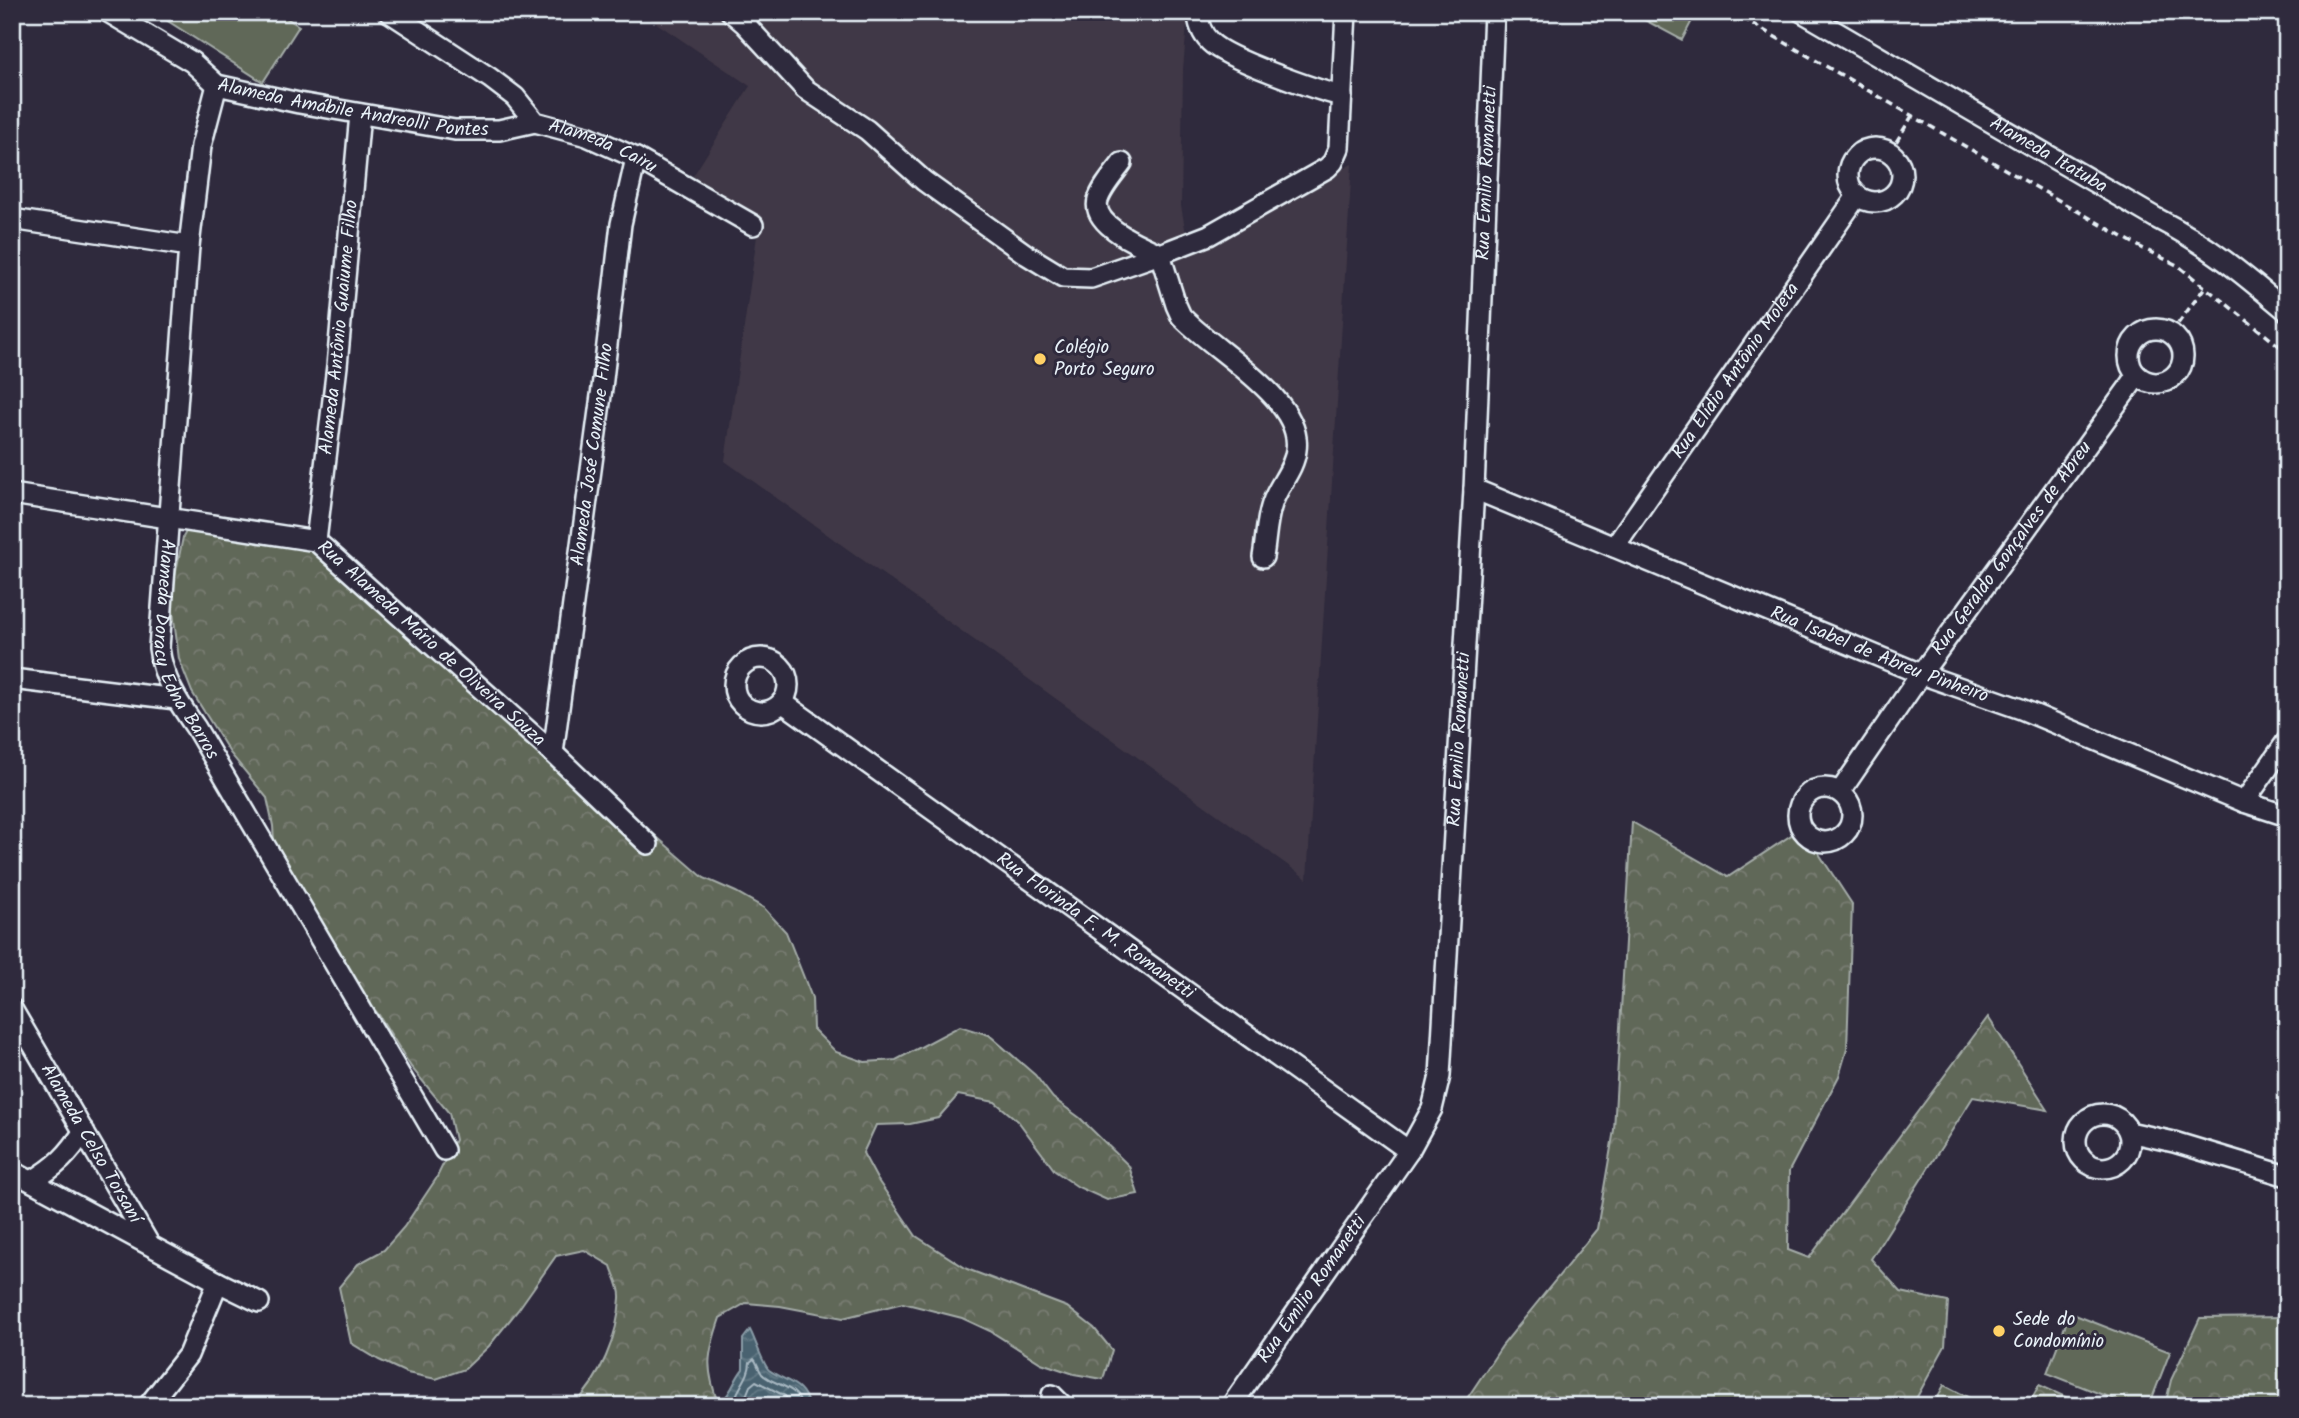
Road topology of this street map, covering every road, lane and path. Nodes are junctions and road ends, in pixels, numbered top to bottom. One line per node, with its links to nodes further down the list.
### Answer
1 (108, 12): 9 (street, Alameda Amábile Andreolli Pontes)
2 (389, 12): 13 (street, Alameda Cairu)
3 (730, 12): 21 (street)
4 (1198, 12): 10 (street)
5 (1346, 12): 10 (street)
6 (1494, 12): 27 (street, Rua Emilio Romanetti)
7 (1732, 12): 12 (path)
8 (1802, 12): 23 (street, Alameda Itatuba)
9 (217, 85): 11 (street, Alameda Amábile Andreolli Pontes); 20 (street, Alameda Doracy Edna Barros)
10 (1342, 96): 21 (street)
11 (360, 114): 13 (street, Alameda Amábile Andreolli Pontes); 30 (street, Alameda Antônio Guaiume Filho)
12 (1912, 116): 14 (path); 22 (path)
13 (535, 122): 15 (street, Alameda Cairu)
14 (1890, 152): 17 (street); 17 (street)
15 (636, 158): 19 (street, Alameda Cairu); 38 (street, Alameda José Comune Filho)
16 (1122, 163): 21 (street)
17 (1857, 195): 31 (street, Rua Elídio Antônio Moleta)
18 (12, 219): 20 (street)
19 (753, 225)
20 (189, 246): 29 (street, Alameda Doracy Edna Barros)
21 (1160, 254): 32 (street)
22 (2205, 287): 24 (path); 25 (path)
23 (2287, 311)
24 (2171, 333): 26 (street); 26 (street)
25 (2287, 352)
26 (2137, 376): 33 (street, Rua Geraldo Gonçalves de Abreu)
27 (1474, 489): 31 (street, Rua Isabel de Abreu Pinheiro); 47 (street, Rua Emilio Romanetti)
28 (12, 494): 29 (street, Rua Alameda Mário de Oliveira Souza)
29 (169, 518): 30 (street, Rua Alameda Mário de Oliveira Souza); 35 (street, Alameda Doracy Edna Barros)
30 (316, 541): 38 (street, Rua Alameda Mário de Oliveira Souza)
31 (1614, 547): 33 (street, Rua Isabel de Abreu Pinheiro)
32 (1263, 557)
33 (1921, 674): 39 (street, Rua Geraldo Gonçalves de Abreu); 40 (street, Rua Isabel de Abreu Pinheiro)
34 (12, 679): 35 (street)
35 (176, 699): 46 (street, Alameda Doracy Edna Barros)
36 (782, 702): 47 (street, Rua Florinda F. M. Romanetti)
37 (2287, 741): 40 (street)
38 (553, 753): 42 (street, Rua Alameda Mário de Oliveira Souza)
39 (1840, 792)
40 (2245, 802): 41 (street, Rua Isabel de Abreu Pinheiro)
41 (2287, 816)
42 (648, 844)
43 (12, 1009): 44 (street, Alameda Celso Torsaní)
44 (84, 1131): 50 (street); 51 (street, Alameda Celso Torsaní)
45 (2129, 1132): 49 (street)
46 (444, 1150)
47 (1409, 1151): 55 (street, Rua Emilio Romanetti)
48 (12, 1171): 50 (street)
49 (2287, 1176)
50 (32, 1181): 51 (street)
51 (148, 1243): 52 (street)
52 (218, 1282): 53 (street); 54 (street)
53 (259, 1302)
54 (148, 1406)
55 (1231, 1406)

